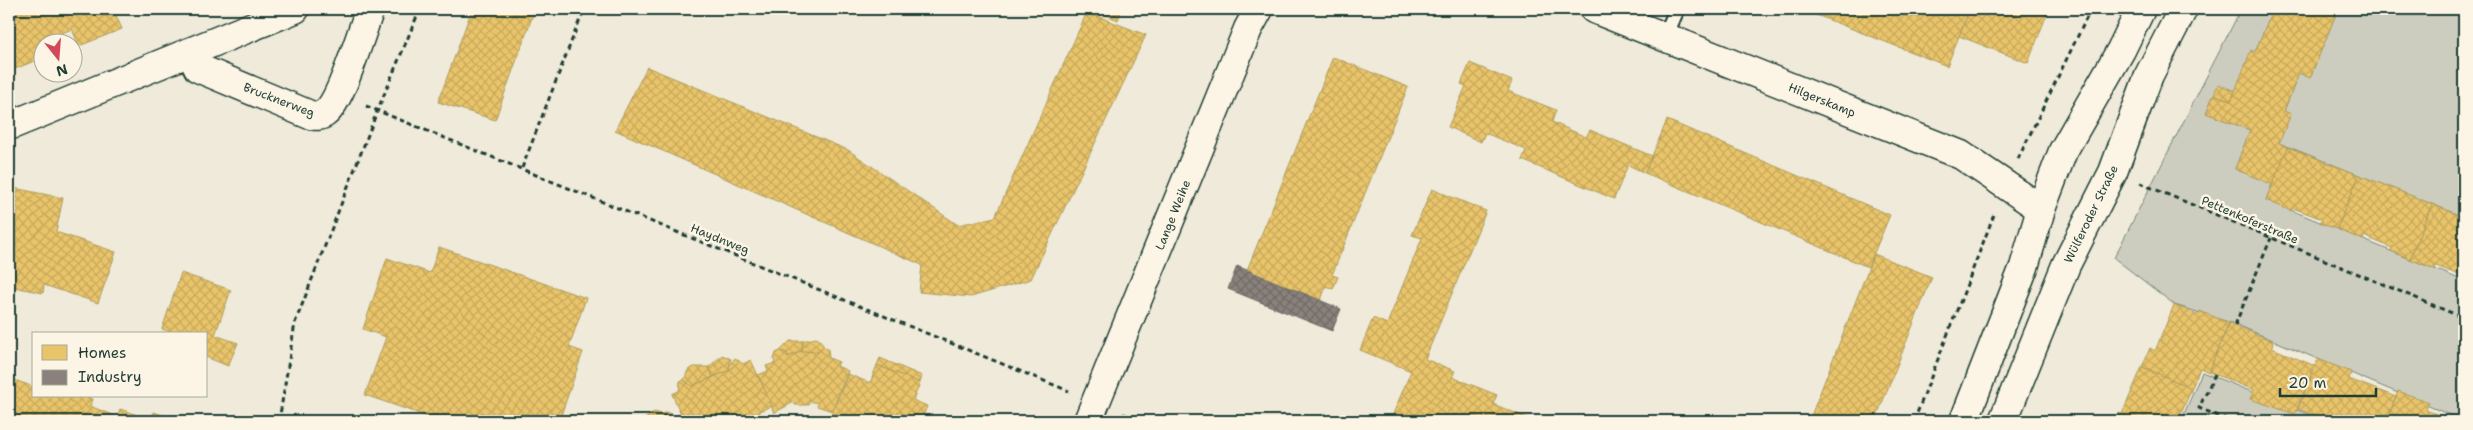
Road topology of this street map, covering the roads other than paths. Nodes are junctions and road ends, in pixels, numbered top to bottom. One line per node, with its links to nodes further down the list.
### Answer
1 (295, 9): 9 (street)
2 (370, 9): 9 (street, Brucknerweg)
3 (1259, 9): 12 (street, Lange Weihe)
4 (1594, 9): 8 (street, Hilgerskamp)
5 (1677, 9): 8 (lane)
6 (2141, 9): 11 (street)
7 (2183, 9): 14 (street, Wülferoder Straße)
8 (1665, 37): 11 (street, Hilgerskamp)
9 (190, 52): 10 (street)
10 (9, 126)
11 (2041, 209): 13 (street)
12 (1092, 411)
13 (1964, 421)
14 (2003, 421)

